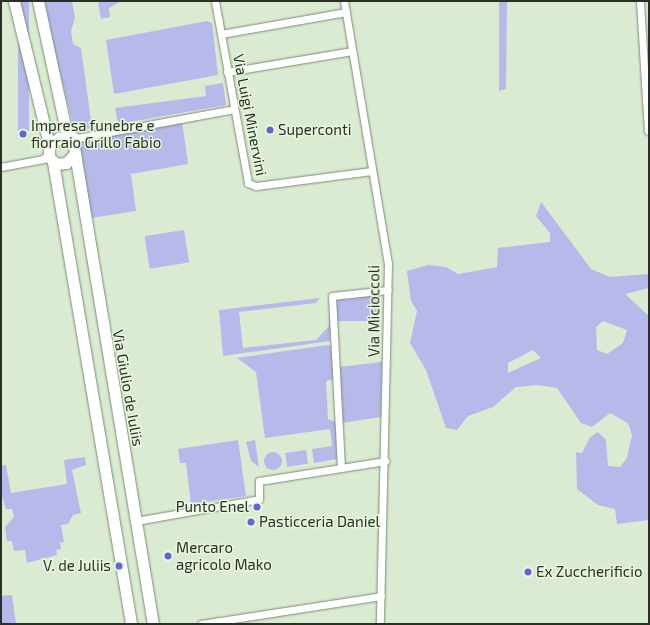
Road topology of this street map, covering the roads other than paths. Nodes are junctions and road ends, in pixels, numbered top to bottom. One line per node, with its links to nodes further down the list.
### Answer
1 (14, 1): 13 (main road)
2 (38, 1): 12 (main road, Via Giulio de Iuliis)
3 (215, 1): 7 (street, Via Luigi Minervini)
4 (344, 1): 6 (street, Via Micioccoli)
5 (640, 1): 11 (street)
6 (346, 12): 7 (street); 8 (street, Via Micioccoli)
7 (221, 34): 9 (street, Via Luigi Minervini)
8 (352, 51): 9 (street); 15 (street, Via Micioccoli)
9 (228, 72): 10 (street, Via Luigi Minervini)
10 (234, 109): 12 (street); 15 (street, Via Luigi Minervini)
11 (648, 131)
12 (72, 142): 13 (main road); 13 (main road); 19 (main road, Via Giulio de Iuliis)
13 (50, 154): 14 (street); 21 (main road)
14 (1, 167)
15 (372, 171): 16 (street, Via Micioccoli)
16 (388, 290): 17 (street, Via Micioccoli); 18 (street)
17 (385, 461): 18 (street); 20 (street, Via Micioccoli)
18 (341, 468): 19 (street)
19 (136, 520): 22 (main road, Via Giulio de Iuliis)
20 (381, 596): 23 (street); 24 (street, Via Micioccoli)
21 (131, 624)
22 (153, 624)
23 (201, 624)
24 (380, 624)

